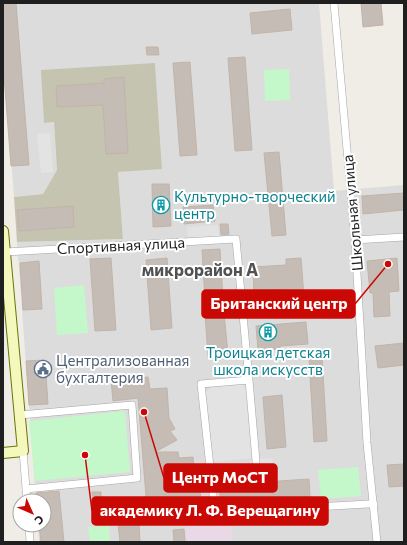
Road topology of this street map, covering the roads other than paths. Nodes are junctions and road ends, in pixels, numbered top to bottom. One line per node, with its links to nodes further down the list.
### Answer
1 (334, 3): 4 (street, Школьная улица)
2 (3, 231): 5 (main road)
3 (404, 237): 4 (street)
4 (354, 240): 13 (street, Школьная улица)
5 (5, 252): 6 (street, Спортивная улица); 7 (main road)
6 (249, 380): 10 (street); 14 (street)
7 (20, 415): 8 (main road); 11 (street)
8 (23, 451): 9 (main road); 11 (street)
9 (3, 453)
10 (256, 461)
11 (26, 489): 12 (street)
12 (26, 493)
13 (374, 504): 14 (street); 16 (street, Школьная улица)
14 (215, 514): 15 (street)
15 (154, 516)
16 (377, 542)

